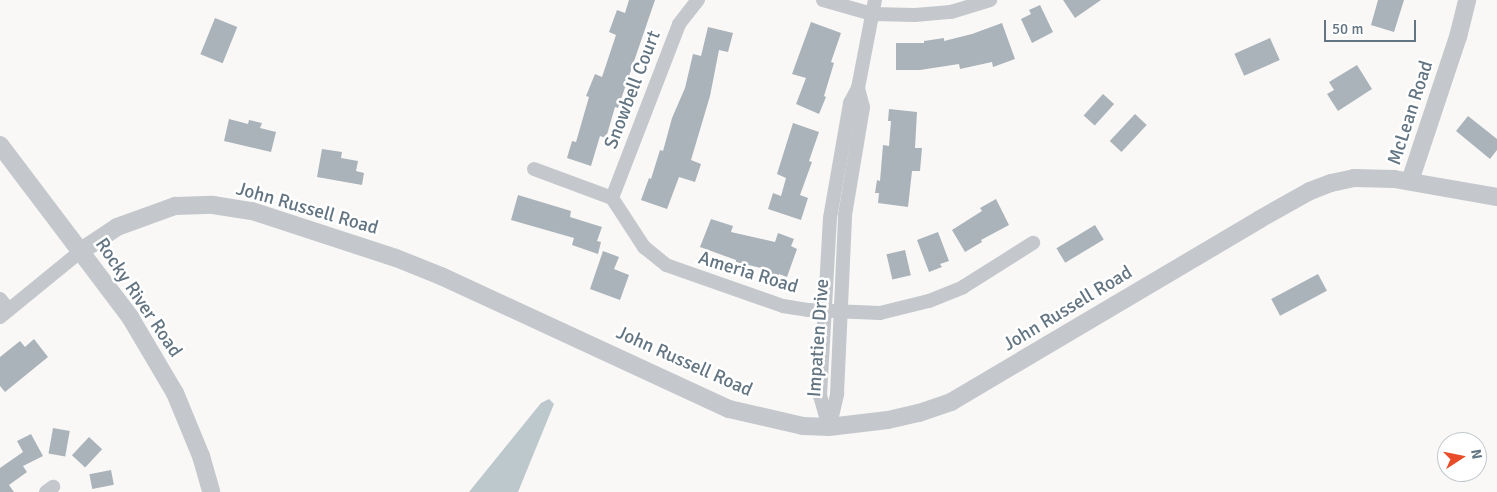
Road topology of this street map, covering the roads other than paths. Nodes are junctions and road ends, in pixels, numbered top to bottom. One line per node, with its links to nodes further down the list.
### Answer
1 (698, 0): 11 (street, Snowbell Court)
2 (823, 0): 5 (street)
3 (990, 0): 5 (street)
4 (1467, 0): 9 (street, McLean Road)
5 (874, 7): 6 (street, Impatien Drive)
6 (858, 88): 15 (street, Impatien Drive); 16 (street, Impatien Drive)
7 (0, 145): 13 (street, Rocky River Road)
8 (534, 168): 11 (street)
9 (1410, 181): 10 (street, John Russell Road); 18 (street, John Russell Road)
10 (1497, 197)
11 (612, 198): 15 (street, Ameria Road)
12 (1033, 243): 16 (street, Ameria Road)
13 (82, 251): 17 (street, John Russell Road); 18 (street, John Russell Road); 19 (street, Rocky River Road)
14 (0, 299): 17 (street)
15 (824, 312): 16 (street, Ameria Road); 18 (street, Impatien Drive)
16 (840, 312): 18 (street, Impatien Drive)
17 (4, 314)
18 (830, 427)
19 (211, 492)

